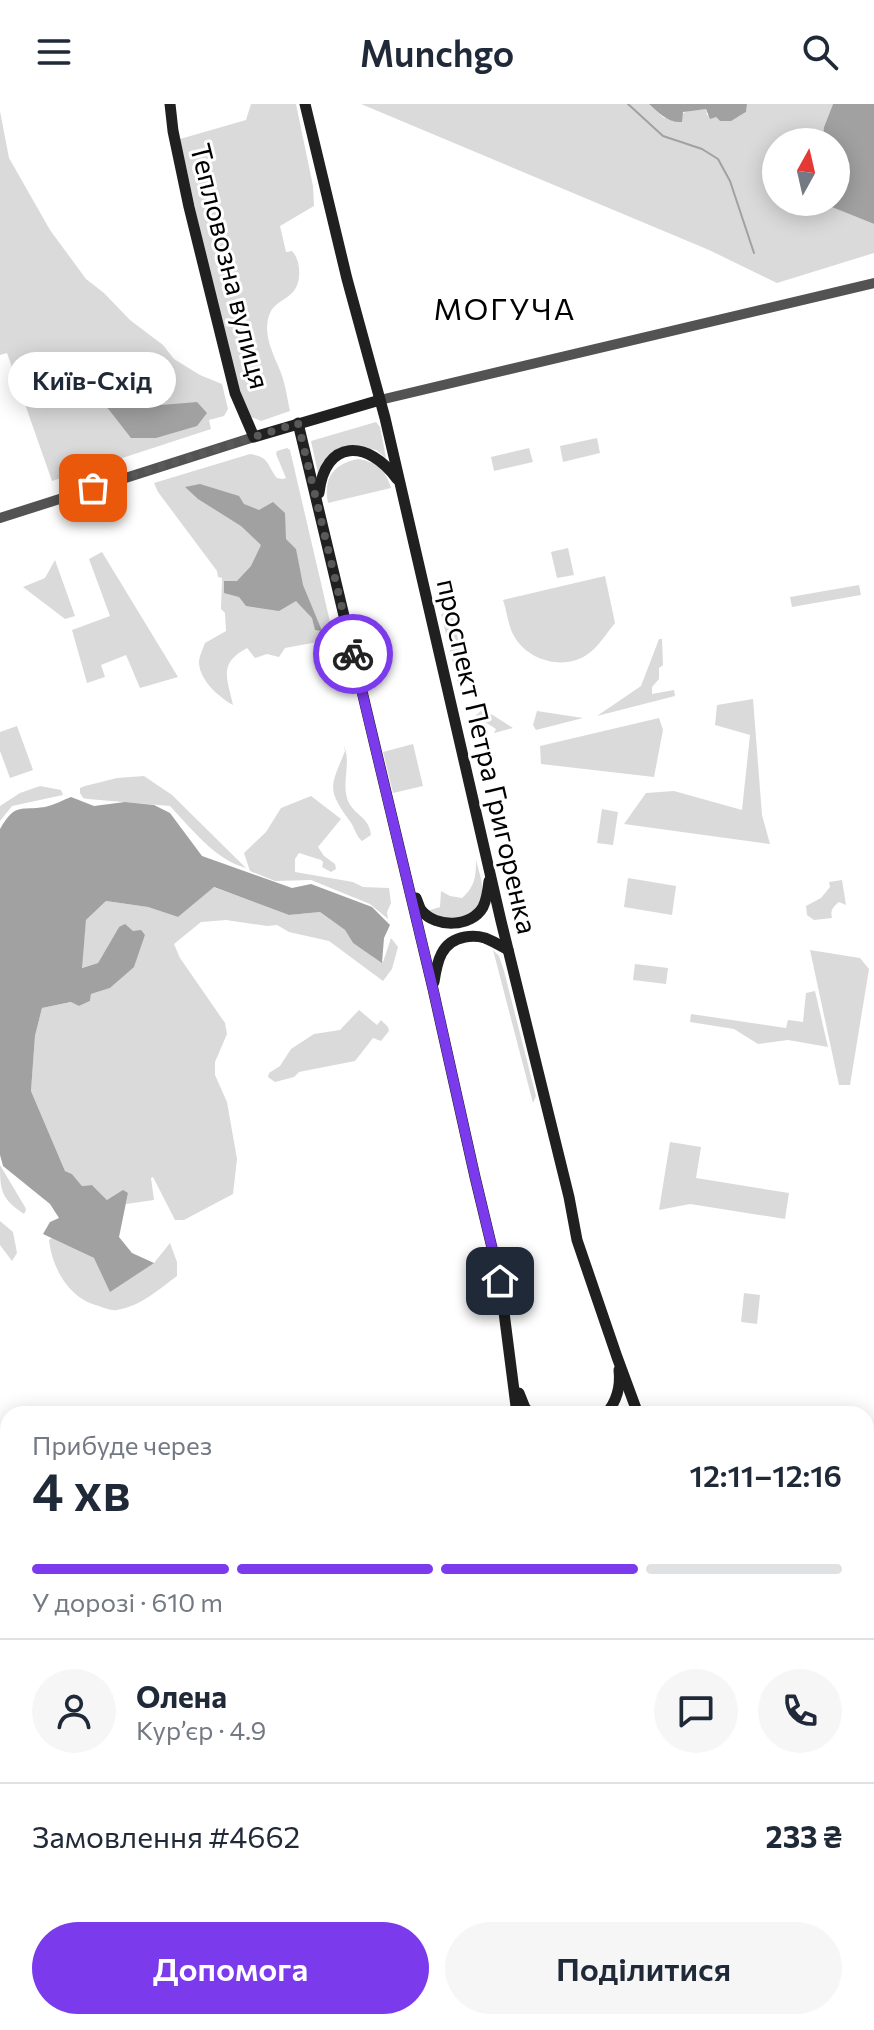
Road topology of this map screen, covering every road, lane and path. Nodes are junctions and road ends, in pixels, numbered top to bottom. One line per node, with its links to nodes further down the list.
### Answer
1 (170, 104): 6 (main road, Тепловозна вулиця)
2 (305, 104): 4 (main road, проспект Петра Григоренка)
3 (874, 283): 4 (street)
4 (380, 400): 5 (main road); 7 (main road, проспект Петра Григоренка)
5 (298, 423): 6 (main road); 8 (main road)
6 (254, 437): 9 (street)
7 (399, 483): 8 (main road); 10 (main road, проспект Петра Григоренка)
8 (318, 503): 11 (main road)
9 (0, 518)
10 (490, 872): 11 (main road); 12 (main road, проспект Петра Григоренка)
11 (407, 880): 13 (main road)
12 (508, 950): 13 (main road); 14 (main road, проспект Петра Григоренка)
13 (433, 989): 15 (main road)
14 (617, 1358): 18 (main road); 19 (main road, проспект Петра Григоренка)
15 (513, 1378): 16 (main road); 17 (main road)
16 (516, 1406)
17 (524, 1406)
18 (612, 1406)
19 (635, 1406)

